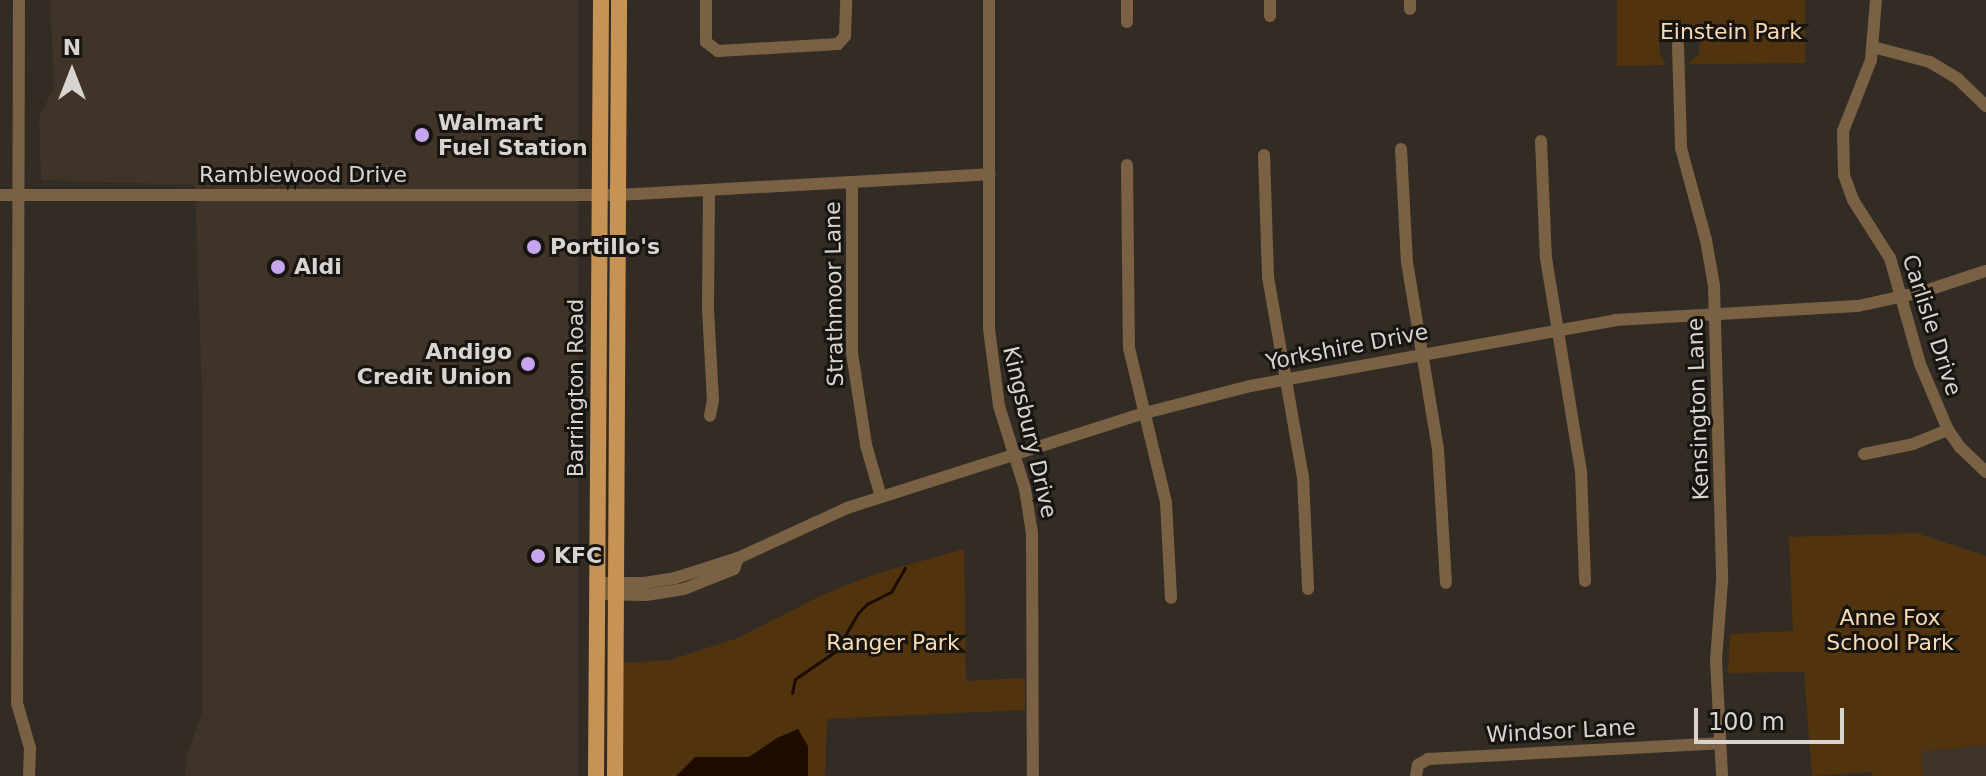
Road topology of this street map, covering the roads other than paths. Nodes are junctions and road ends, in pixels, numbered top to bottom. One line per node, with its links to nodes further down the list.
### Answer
1 (19, 0): 23 (street)
2 (601, 0): 24 (main road, Barrington Road)
3 (619, 0): 25 (main road, Barrington Road)
4 (706, 0): 5 (street)
5 (846, 0)
6 (989, 0): 19 (street, Kingsbury Drive)
7 (1127, 0): 11 (street)
8 (1270, 0): 10 (street)
9 (1876, 0): 13 (street, Carlisle Drive)
10 (1270, 16)
11 (1127, 22)
12 (1678, 45): 28 (street, Kensington Lane)
13 (1873, 47): 14 (street); 27 (street, Carlisle Drive)
14 (1986, 106)
15 (1541, 141): 29 (street)
16 (1401, 149): 30 (street)
17 (1264, 155): 31 (street)
18 (1127, 165): 32 (street)
19 (989, 174): 20 (street, Ramblewood Drive); 36 (street, Kingsbury Drive)
20 (852, 182): 21 (street, Ramblewood Drive); 40 (street, Strathmoor Lane)
21 (709, 190): 25 (street, Ramblewood Drive); 33 (street)
22 (0, 195): 23 (street, Ramblewood Drive)
23 (19, 195): 24 (street, Ramblewood Drive); 39 (street)
24 (599, 195): 25 (street, Ramblewood Drive); 43 (main road, Barrington Road)
25 (618, 195): 44 (main road, Barrington Road)
26 (1986, 271): 27 (street, Yorkshire Drive)
27 (1902, 297): 28 (street, Yorkshire Drive); 34 (street, Carlisle Drive)
28 (1715, 313): 29 (street, Yorkshire Drive); 47 (street, Kensington Lane)
29 (1558, 328): 30 (street, Yorkshire Drive); 41 (street)
30 (1422, 353): 31 (street, Yorkshire Drive); 42 (street)
31 (1284, 378): 32 (street, Yorkshire Drive); 45 (street)
32 (1145, 413): 36 (street, Yorkshire Drive); 46 (street)
33 (710, 416)
34 (1948, 430): 35 (street); 37 (street, Carlisle Drive)
35 (1864, 454)
36 (1014, 455): 40 (street, Yorkshire Drive); 51 (street, Kingsbury Drive)
37 (1986, 472)
38 (0, 496): 39 (street)
39 (16, 496): 48 (street)
40 (881, 497): 44 (street, Yorkshire Drive)
41 (1585, 581)
42 (1446, 583)
43 (597, 589): 44 (street, Yorkshire Drive); 49 (main road, Barrington Road)
44 (616, 589): 50 (main road, Barrington Road)
45 (1308, 589)
46 (1171, 598)
47 (1720, 743): 52 (street, Windsor Lane); 53 (street, Kensington Lane)
48 (29, 776)
49 (596, 776)
50 (615, 776)
51 (1033, 776)
52 (1416, 776)
53 (1722, 776)

